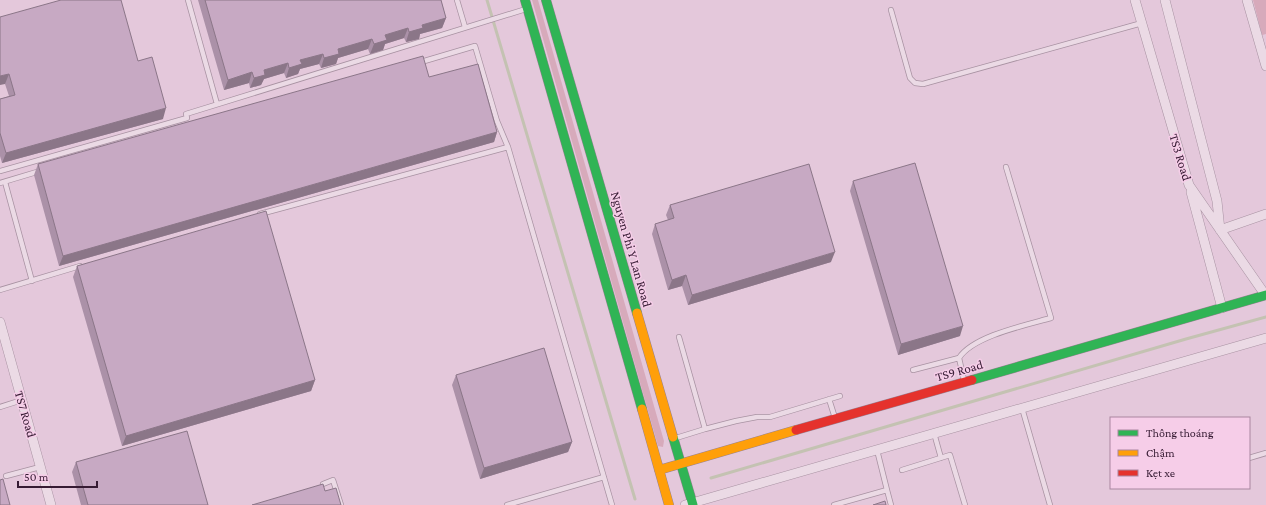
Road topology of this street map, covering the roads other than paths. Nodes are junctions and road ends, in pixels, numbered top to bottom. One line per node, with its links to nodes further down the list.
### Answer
1 (188, 0): 14 (lane)
2 (456, 0): 10 (lane)
3 (546, 0): 44 (main road, Nguyen Phi Y Lan Road)
4 (1134, 0): 9 (street, TS3 Road)
5 (1165, 0): 23 (street)
6 (1247, 0): 11 (street)
7 (526, 4): 10 (lane); 51 (main road)
8 (891, 10): 9 (lane)
9 (1142, 24): 20 (street, TS3 Road)
10 (464, 27): 14 (lane)
11 (1263, 42): 13 (street)
12 (415, 63): 15 (lane)
13 (1266, 66)
14 (217, 104): 18 (lane)
15 (508, 147): 22 (lane); 54 (lane)
16 (1006, 167): 33 (lane)
17 (42, 170): 19 (lane)
18 (0, 171)
19 (2, 183): 25 (lane)
20 (1189, 185): 23 (street, TS3 Road); 28 (street)
21 (1266, 214): 23 (street)
22 (258, 215)
23 (1220, 230): 27 (street, TS3 Road)
24 (85, 265): 25 (lane)
25 (32, 281): 26 (lane)
26 (0, 290)
27 (1266, 295): 28 (main road, TS9 Road)
28 (1222, 308): 35 (main road, TS9 Road)
29 (0, 322): 30 (street, TS7 Road)
30 (2, 334): 38 (street, TS7 Road)
31 (679, 337): 42 (lane)
32 (1266, 338): 40 (street)
33 (959, 358): 34 (lane); 35 (lane)
34 (913, 370)
35 (965, 382): 41 (main road, TS9 Road)
36 (840, 396): 37 (lane)
37 (829, 399): 41 (lane); 42 (lane)
38 (22, 400): 39 (lane); 50 (street, TS7 Road)
39 (0, 407)
40 (1022, 408): 43 (street); 66 (lane)
41 (836, 419): 49 (main road, TS9 Road)
42 (705, 429): 44 (lane)
43 (934, 433): 45 (street); 47 (lane)
44 (674, 438): 49 (main road, Nguyen Phi Y Lan Road)
45 (877, 450): 56 (lane); 57 (street)
46 (1266, 453): 48 (lane)
47 (941, 458): 52 (lane); 65 (lane)
48 (1250, 458)
49 (681, 463): 51 (main road, TS9 Road); 57 (main road, Nguyen Phi Y Lan Road)
50 (40, 467): 53 (lane); 58 (street, TS7 Road)
51 (659, 470): 62 (main road)
52 (902, 470)
53 (6, 476)
54 (604, 477): 60 (lane); 61 (lane)
55 (323, 484): 59 (lane)
56 (887, 490): 63 (lane); 64 (lane)
57 (690, 504)
58 (51, 505)
59 (341, 505)
60 (507, 505)
61 (612, 505)
62 (669, 505)
63 (834, 505)
64 (891, 505)
65 (965, 505)
66 (1050, 505)

